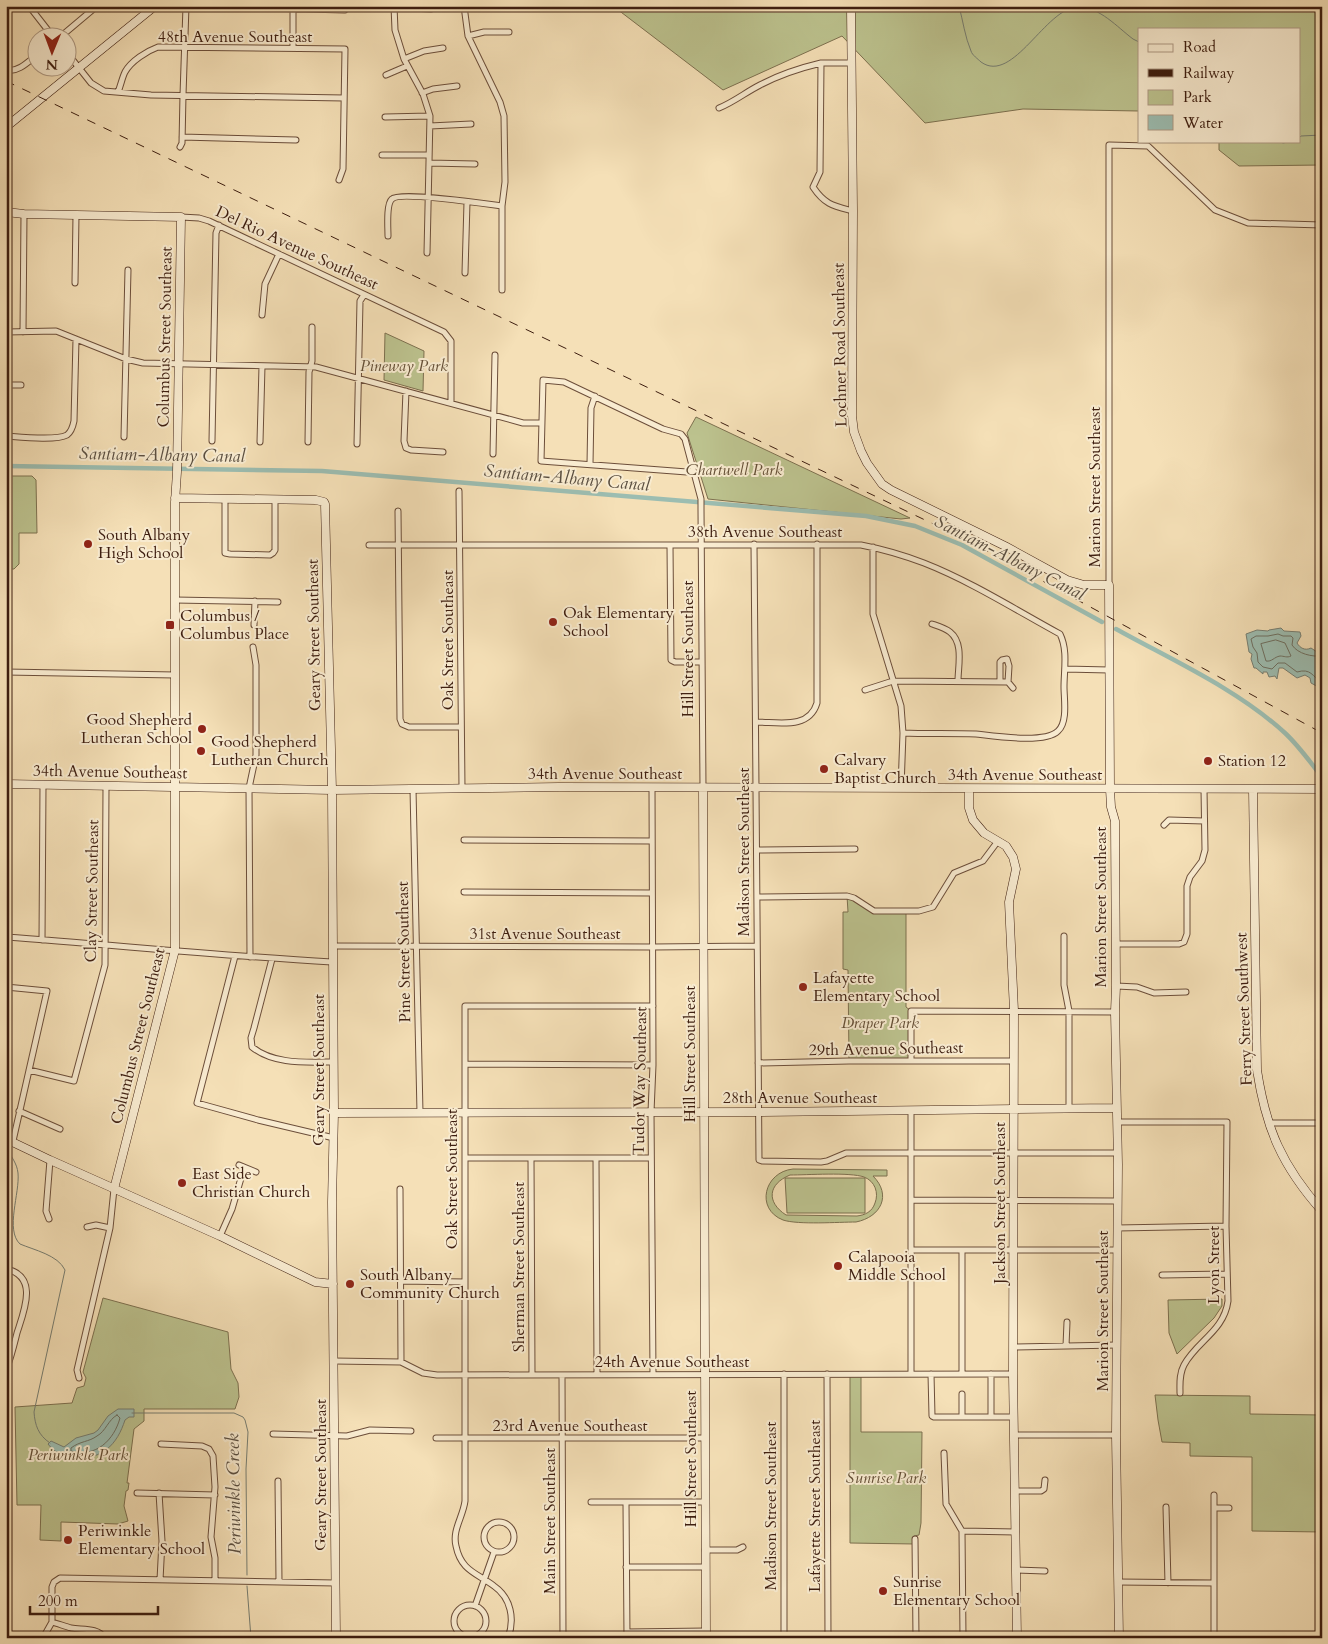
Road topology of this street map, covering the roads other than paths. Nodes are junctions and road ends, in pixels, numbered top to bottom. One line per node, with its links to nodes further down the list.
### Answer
1 (98, 6): 13 (street)
2 (155, 6): 25 (street)
3 (186, 6): 16 (street)
4 (264, 6): 9 (street)
5 (394, 6): 10 (street); 19 (street)
6 (464, 6): 15 (street)
7 (852, 6): 22 (street, Lochner Road Southeast)
8 (32, 7): 12 (street)
9 (293, 9): 11 (street); 17 (street)
10 (431, 9)
11 (345, 10)
12 (47, 28)
13 (71, 28)
14 (508, 32): 15 (street)
15 (468, 36): 49 (street)
16 (185, 47): 17 (street, 48th Avenue Southeast); 29 (street, 48th Avenue Southeast); 31 (street)
17 (293, 48): 32 (street, 48th Avenue Southeast)
18 (443, 48): 19 (street)
19 (404, 59): 24 (street)
20 (28, 61): 26 (street)
21 (820, 63): 22 (street); 33 (street); 50 (street)
22 (852, 63): 50 (street, Lochner Road Southeast)
23 (78, 66): 25 (street)
24 (407, 66): 27 (street); 30 (street)
25 (80, 68): 29 (street); 38 (street)
26 (6, 70)
27 (386, 75)
28 (456, 86): 30 (street)
29 (118, 92): 31 (street)
30 (422, 93): 34 (street)
31 (183, 95): 32 (street); 39 (street)
32 (344, 98): 46 (street)
33 (719, 108)
34 (430, 116): 35 (street); 37 (street)
35 (385, 117)
36 (471, 124): 37 (street)
37 (430, 126): 43 (street)
38 (6, 127)
39 (182, 137): 40 (street); 41 (street)
40 (296, 140)
41 (180, 147)
42 (382, 155): 43 (street)
43 (429, 155): 44 (street)
44 (428, 163): 45 (street); 47 (street)
45 (474, 164)
46 (339, 180)
47 (427, 197): 48 (street); 57 (street); 58 (street)
48 (467, 202): 49 (street); 61 (street)
49 (502, 206): 63 (street)
50 (853, 210): 107 (street, Lochner Road Southeast)
51 (6, 212): 52 (street, Del Rio Avenue Southeast)
52 (24, 214): 53 (street, Del Rio Avenue Southeast); 68 (street)
53 (76, 215): 54 (street, Del Rio Avenue Southeast); 62 (street)
54 (181, 217): 56 (street, Del Rio Avenue Southeast); 72 (street, Columbus Street Southeast)
55 (1322, 225): 107 (street, Marion Street Southeast)
56 (219, 226): 59 (street, Del Rio Avenue Southeast); 73 (street)
57 (388, 236)
58 (427, 253)
59 (278, 254): 64 (street, Del Rio Avenue Southeast); 65 (street)
60 (128, 270): 71 (street)
61 (465, 273)
62 (75, 283)
63 (502, 290)
64 (364, 295): 76 (street); 81 (street, Del Rio Avenue Southeast)
65 (262, 315)
66 (312, 327): 75 (street)
67 (6, 332): 68 (street)
68 (23, 332): 69 (street)
69 (76, 339): 71 (street); 84 (street)
70 (495, 355): 82 (street)
71 (126, 359): 72 (street); 85 (street)
72 (179, 364): 73 (street); 95 (street, Columbus Street Southeast)
73 (213, 365): 74 (street); 86 (street)
74 (262, 366): 75 (street); 87 (street)
75 (310, 367): 76 (street); 88 (street)
76 (358, 378): 79 (street); 89 (street)
77 (6, 385): 78 (street)
78 (22, 385)
79 (406, 391): 81 (street); 90 (street)
80 (595, 396): 83 (street, Hill Street Southeast); 92 (street); 93 (street, Hill Street Southeast)
81 (450, 403): 82 (street)
82 (494, 415): 83 (street); 91 (street)
83 (542, 423): 92 (street)
84 (6, 436)
85 (124, 437)
86 (212, 441)
87 (260, 442)
88 (308, 442)
89 (357, 444)
90 (443, 452)
91 (493, 454)
92 (590, 464): 93 (street)
93 (693, 471): 100 (street, Hill Street Southeast)
94 (459, 491): 99 (street, Oak Street Southeast)
95 (175, 498): 96 (street); 108 (street, Columbus Street Southeast)
96 (225, 499): 97 (street); 97 (street)
97 (275, 500): 144 (street, Geary Street Southeast)
98 (398, 511): 104 (street)
99 (460, 544): 104 (street, 38th Avenue Southeast); 105 (street, 38th Avenue Southeast); 126 (street, Oak Street Southeast)
100 (702, 544): 101 (street, 38th Avenue Southeast); 105 (street, 38th Avenue Southeast); 114 (street, Hill Street Southeast)
101 (754, 544): 102 (street, 38th Avenue Southeast); 125 (street, Madison Street Southeast)
102 (817, 544): 106 (street, 38th Avenue Southeast); 125 (street)
103 (369, 545): 104 (street, 38th Avenue Southeast)
104 (398, 545): 126 (street)
105 (670, 545): 114 (street)
106 (873, 548): 115 (street, 38th Avenue Southeast); 120 (street)
107 (1109, 586): 116 (street, Marion Street Southeast)
108 (175, 600): 109 (street); 118 (street, Columbus Street Southeast)
109 (255, 602): 110 (street); 112 (street)
110 (278, 602)
111 (932, 624): 119 (street)
112 (254, 625)
113 (253, 647): 132 (street)
114 (702, 662): 135 (street, Hill Street Southeast)
115 (1065, 669): 116 (street); 127 (street)
116 (1109, 670): 140 (street, Marion Street Southeast)
117 (6, 672): 118 (street)
118 (175, 675): 131 (street, Columbus Street Southeast)
119 (958, 681): 120 (street); 121 (street)
120 (893, 682): 124 (street); 127 (street)
121 (1000, 682): 122 (street); 122 (street)
122 (1008, 682): 123 (street)
123 (1013, 688)
124 (865, 690)
125 (756, 722): 136 (street, Madison Street Southeast)
126 (461, 727): 133 (street, Oak Street Southeast)
127 (903, 734): 137 (street)
128 (6, 784): 129 (street, 34th Avenue Southeast)
129 (43, 785): 130 (street, 34th Avenue Southeast); 157 (street)
130 (106, 787): 131 (street, 34th Avenue Southeast); 159 (street, Clay Street Southeast)
131 (176, 787): 132 (street, 34th Avenue Southeast); 165 (street, Columbus Street Southeast)
132 (248, 788): 144 (street, 34th Avenue Southeast); 167 (street)
133 (462, 788): 134 (street, 34th Avenue Southeast); 138 (street, 34th Avenue Southeast)
134 (652, 788): 135 (street, 34th Avenue Southeast); 148 (street, Tudor Way Southeast)
135 (703, 788): 136 (street, 34th Avenue Southeast); 162 (street, Hill Street Southeast)
136 (756, 788): 137 (street, 34th Avenue Southeast); 150 (street, Madison Street Southeast)
137 (901, 788): 139 (street, 34th Avenue Southeast)
138 (413, 789): 144 (street, 34th Avenue Southeast); 161 (street, Pine Street Southeast)
139 (969, 789): 140 (street, 34th Avenue Southeast); 149 (street, Jackson Street Southeast)
140 (1110, 789): 141 (street, 34th Avenue Southeast); 158 (street, Marion Street Southeast)
141 (1204, 789): 142 (street, 34th Avenue Southeast); 145 (street)
142 (1253, 789): 143 (street, 34th Avenue Southeast); 196 (street, Ferry Street Southwest)
143 (1322, 789)
144 (332, 790): 160 (street, Geary Street Southeast)
145 (1204, 821): 146 (street); 158 (street)
146 (1164, 825)
147 (464, 840): 148 (street)
148 (652, 841): 153 (street, Tudor Way Southeast)
149 (998, 841): 154 (street); 174 (street, Jackson Street Southeast)
150 (757, 850): 151 (street); 154 (street, Madison Street Southeast)
151 (855, 850)
152 (464, 892): 153 (street)
153 (652, 893): 164 (street, Tudor Way Southeast)
154 (757, 897): 163 (street, Madison Street Southeast)
155 (1064, 936): 175 (street)
156 (6, 937): 157 (street)
157 (42, 940): 159 (street)
158 (1116, 944): 170 (street, Marion Street Southeast)
159 (104, 946): 165 (street); 183 (street, Clay Street Southeast)
160 (333, 946): 161 (street, 31st Avenue Southeast); 169 (street, Geary Street Southeast)
161 (417, 946): 164 (street, 31st Avenue Southeast); 193 (street, Pine Street Southeast)
162 (704, 946): 163 (street, 31st Avenue Southeast); 164 (street, 31st Avenue Southeast); 190 (street, Hill Street Southeast)
163 (757, 946): 180 (street, Madison Street Southeast)
164 (652, 947): 173 (street, Tudor Way Southeast)
165 (175, 950): 166 (street); 210 (street, Columbus Street Southeast)
166 (235, 956): 167 (street); 199 (street)
167 (250, 957): 168 (street)
168 (272, 959): 169 (street); 179 (street)
169 (332, 962): 179 (street, Geary Street Southeast)
170 (1116, 986): 172 (street); 176 (street, Marion Street Southeast)
171 (6, 987): 183 (street)
172 (1186, 992)
173 (653, 1006): 181 (street, Oak Street Southeast); 182 (street, Tudor Way Southeast)
174 (1014, 1011): 175 (street); 177 (street); 178 (street, Jackson Street Southeast)
175 (1069, 1011): 176 (street); 184 (street)
176 (1115, 1012): 185 (street, Marion Street Southeast)
177 (911, 1060): 178 (street, 29th Avenue Southeast); 180 (street, 29th Avenue Southeast)
178 (1014, 1060): 186 (street, Jackson Street Southeast)
179 (333, 1062): 192 (street, Geary Street Southeast)
180 (758, 1063): 191 (street, Madison Street Southeast)
181 (465, 1064): 182 (street); 194 (street, Oak Street Southeast)
182 (653, 1065): 189 (street, Tudor Way Southeast)
183 (29, 1070): 187 (street)
184 (1068, 1108): 185 (street, 28th Avenue Southeast); 186 (street, 28th Avenue Southeast)
185 (1116, 1108): 195 (street, Marion Street Southeast)
186 (1014, 1109): 188 (street, 28th Avenue Southeast); 202 (street, Jackson Street Southeast)
187 (19, 1110): 198 (street); 200 (street)
188 (911, 1111): 191 (street, 28th Avenue Southeast); 201 (street)
189 (651, 1112): 190 (street, 28th Avenue Southeast); 194 (street, 28th Avenue Southeast); 206 (street, Tudor Way Southeast)
190 (704, 1112): 191 (street, 28th Avenue Southeast); 241 (street, Hill Street Southeast)
191 (758, 1112): 201 (street, Madison Street Southeast)
192 (334, 1113): 193 (street, 28th Avenue Southeast); 199 (street, Geary Street Southeast)
193 (420, 1113): 194 (street, 28th Avenue Southeast)
194 (465, 1113): 204 (street, Oak Street Southeast)
195 (1117, 1122): 203 (street, Marion Street Southeast); 218 (street, Lyon Street)
196 (1269, 1123): 197 (street); 215 (street, Ferry Street Southwest)
197 (1322, 1123)
198 (60, 1129)
199 (334, 1138): 231 (street, Geary Street Southeast)
200 (10, 1140): 208 (street)
201 (912, 1152): 202 (street); 212 (street)
202 (1014, 1152): 203 (street); 213 (street, Jackson Street Southeast)
203 (1118, 1153): 214 (street, Marion Street Southeast)
204 (465, 1158): 207 (street); 230 (street, Oak Street Southeast)
205 (596, 1158): 206 (street); 207 (street); 239 (street)
206 (651, 1158): 240 (street, Tudor Way Southeast)
207 (531, 1159): 250 (street, Sherman Street Southeast)
208 (50, 1160): 210 (street); 216 (street)
209 (256, 1172): 221 (street)
210 (114, 1189): 219 (street, Columbus Street Southeast); 221 (street)
211 (400, 1189): 229 (street)
212 (911, 1200): 213 (street); 222 (street)
213 (1014, 1201): 214 (street); 224 (street, Jackson Street Southeast)
214 (1117, 1201): 220 (street, Marion Street Southeast)
215 (1322, 1211)
216 (49, 1219)
217 (87, 1226): 219 (street)
218 (1226, 1226): 220 (street); 227 (street, Lyon Street)
219 (110, 1228): 252 (street, Columbus Street Southeast)
220 (1117, 1228): 225 (street, Marion Street Southeast)
221 (220, 1236): 231 (street)
222 (911, 1250): 223 (street); 244 (street)
223 (962, 1250): 224 (street); 246 (street)
224 (1014, 1250): 225 (street); 235 (street, Jackson Street Southeast)
225 (1117, 1250): 233 (street, Marion Street Southeast)
226 (6, 1269): 238 (street)
227 (1227, 1274): 228 (street); 253 (street, Lyon Street)
228 (1162, 1275)
229 (401, 1281): 230 (street); 237 (street)
230 (465, 1282): 249 (street, Oak Street Southeast)
231 (333, 1284): 236 (street, Geary Street Southeast)
232 (1067, 1322): 234 (street)
233 (1117, 1345): 234 (street); 260 (street, Marion Street Southeast)
234 (1066, 1346): 235 (street)
235 (1014, 1347): 248 (street, Jackson Street Southeast)
236 (334, 1361): 237 (street, 24th Avenue Southeast); 262 (street, Geary Street Southeast)
237 (401, 1362): 249 (street, 24th Avenue Southeast)
238 (6, 1370)
239 (597, 1374): 240 (street, 24th Avenue Southeast); 251 (street, 24th Avenue Southeast)
240 (652, 1374): 241 (street, 24th Avenue Southeast)
241 (704, 1374): 242 (street, 24th Avenue Southeast); 266 (street, Hill Street Southeast)
242 (784, 1374): 243 (street, 24th Avenue Southeast); 309 (street, Madison Street Southeast)
243 (827, 1374): 244 (street, 24th Avenue Southeast); 310 (street, Lafayette Street Southeast)
244 (911, 1374): 245 (street, 24th Avenue Southeast)
245 (932, 1374): 246 (street, 24th Avenue Southeast); 255 (street)
246 (962, 1374): 247 (street, 24th Avenue Southeast)
247 (991, 1374): 248 (street, 24th Avenue Southeast); 256 (street)
248 (1013, 1374): 257 (street, Jackson Street Southeast)
249 (465, 1375): 250 (street, 24th Avenue Southeast); 264 (street, Oak Street Southeast)
250 (532, 1375): 251 (street, 24th Avenue Southeast)
251 (562, 1375): 265 (street, Main Street Southeast)
252 (79, 1378)
253 (1180, 1393)
254 (962, 1394): 255 (street)
255 (962, 1417): 256 (street)
256 (992, 1417): 257 (street)
257 (1014, 1417): 261 (street, Jackson Street Southeast)
258 (411, 1430): 262 (street)
259 (273, 1434): 262 (street)
260 (1116, 1434): 261 (street); 296 (street, Marion Street Southeast)
261 (1014, 1435): 271 (street, Jackson Street Southeast)
262 (334, 1436): 297 (street, Geary Street Southeast)
263 (436, 1438): 264 (street, 23rd Avenue Southeast)
264 (465, 1438): 265 (street, 23rd Avenue Southeast); 294 (street, Oak Street Southeast)
265 (562, 1438): 266 (street, 23rd Avenue Southeast); 308 (street, Main Street Southeast)
266 (705, 1438): 277 (street, Hill Street Southeast)
267 (162, 1444): 274 (street)
268 (944, 1453): 282 (street)
269 (1045, 1480): 271 (street)
270 (278, 1481): 295 (street)
271 (1015, 1491): 283 (street, Jackson Street Southeast)
272 (136, 1493): 273 (street)
273 (159, 1494): 274 (street); 292 (street)
274 (215, 1495): 293 (street)
275 (1214, 1495): 280 (street)
276 (591, 1502): 278 (street)
277 (704, 1502): 278 (street); 286 (street, Hill Street Southeast)
278 (626, 1503): 289 (street)
279 (1166, 1507): 298 (street)
280 (1214, 1508): 281 (street); 299 (street)
281 (1229, 1508)
282 (962, 1531): 283 (street); 312 (street)
283 (1016, 1532): 290 (street, Jackson Street Southeast)
284 (915, 1539): 311 (street)
285 (743, 1547): 286 (street)
286 (705, 1550): 288 (street, Hill Street Southeast)
287 (494, 1552): 287 (street); 294 (street)
288 (706, 1567): 289 (street); 303 (street, Hill Street Southeast)
289 (626, 1568): 304 (street)
290 (1016, 1570): 291 (street); 313 (street, Jackson Street Southeast)
291 (1045, 1571)
292 (160, 1580): 293 (street); 301 (street)
293 (215, 1580): 295 (street)
294 (483, 1580): 300 (street); 307 (street, Oak Street Southeast)
295 (278, 1582): 297 (street)
296 (1118, 1582): 298 (street); 314 (street, Marion Street Southeast)
297 (335, 1583): 306 (street, Geary Street Southeast)
298 (1168, 1583): 299 (street)
299 (1214, 1583): 315 (street)
300 (475, 1606): 300 (street)
301 (52, 1622): 302 (street); 305 (street)
302 (105, 1634)
303 (706, 1634): 304 (street)
304 (626, 1635)
305 (43, 1638)
306 (336, 1638)
307 (508, 1638)
308 (563, 1638)
309 (784, 1638)
310 (828, 1638)
311 (916, 1638)
312 (963, 1638)
313 (1017, 1638)
314 (1119, 1638)
315 (1214, 1638)

